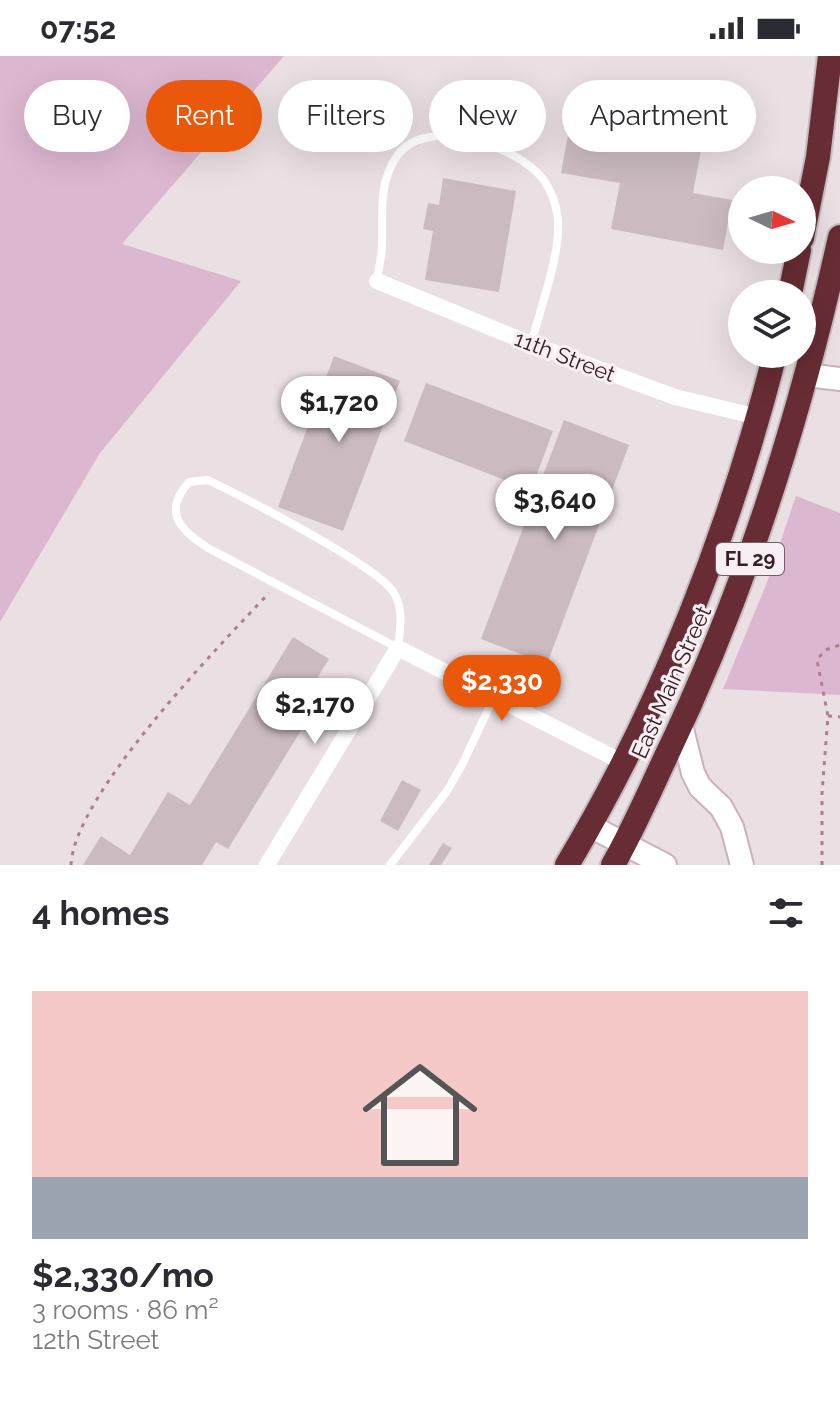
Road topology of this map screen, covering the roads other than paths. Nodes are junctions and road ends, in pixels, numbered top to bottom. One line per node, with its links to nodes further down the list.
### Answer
1 (830, 56): 2 (highway)
2 (814, 176)
3 (839, 247): 8 (highway, East Main Street / FL 29)
4 (377, 281): 5 (street, 11th Street); 5 (lane)
5 (531, 344): 10 (street, 11th Street)
6 (771, 368): 10 (highway, East Main Street / FL 29)
7 (791, 368): 8 (highway)
8 (807, 375): 9 (main road); 13 (highway, East Main Street / FL 29)
9 (840, 379)
10 (758, 417): 14 (highway, East Main Street / FL 29)
11 (398, 648): 11 (lane); 12 (street); 17 (street)
12 (494, 696): 14 (street); 18 (lane)
13 (681, 725): 16 (highway, East Main Street / FL 29); 22 (main road)
14 (624, 763): 15 (highway, East Main Street / FL 29)
15 (590, 826): 16 (main road); 19 (highway, East Main Street / FL 29)
16 (626, 843): 20 (highway, East Main Street / FL 29); 21 (main road)
17 (267, 865)
18 (390, 865)
19 (567, 865)
20 (613, 865)
21 (665, 865)
22 (742, 865)

